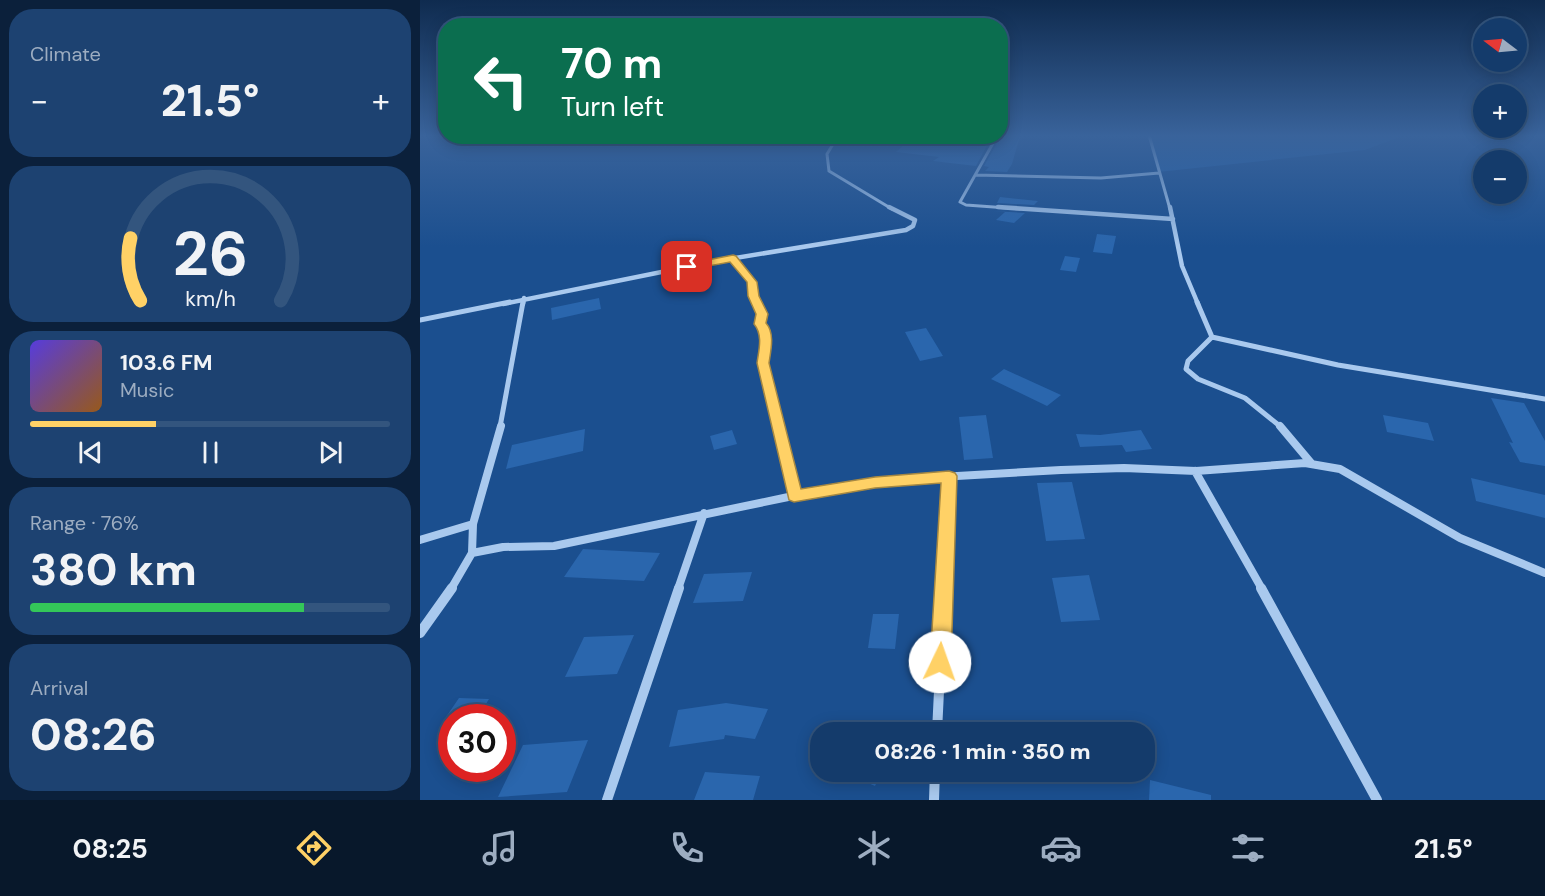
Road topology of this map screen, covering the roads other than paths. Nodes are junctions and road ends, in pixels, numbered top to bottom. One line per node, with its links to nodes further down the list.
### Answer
1 (831, 172): 5 (street)
2 (1159, 173): 3 (street); 4 (street)
3 (976, 174): 4 (street)
4 (1173, 219): 8 (street)
5 (733, 258): 6 (street); 13 (street)
6 (524, 298): 7 (street); 15 (street)
7 (420, 320)
8 (1212, 337): 9 (street); 10 (street)
9 (1545, 399)
10 (1312, 464): 11 (street); 18 (street)
11 (1195, 471): 12 (street); 24 (street)
12 (949, 476): 13 (street); 20 (street)
13 (794, 496): 14 (street)
14 (704, 513): 17 (street); 22 (street)
15 (473, 524): 16 (street); 17 (street)
16 (420, 540)
17 (472, 553): 19 (street)
18 (1545, 573)
19 (420, 633)
20 (937, 722)
21 (935, 782): 23 (street)
22 (607, 800)
23 (934, 800)
24 (1377, 800)

